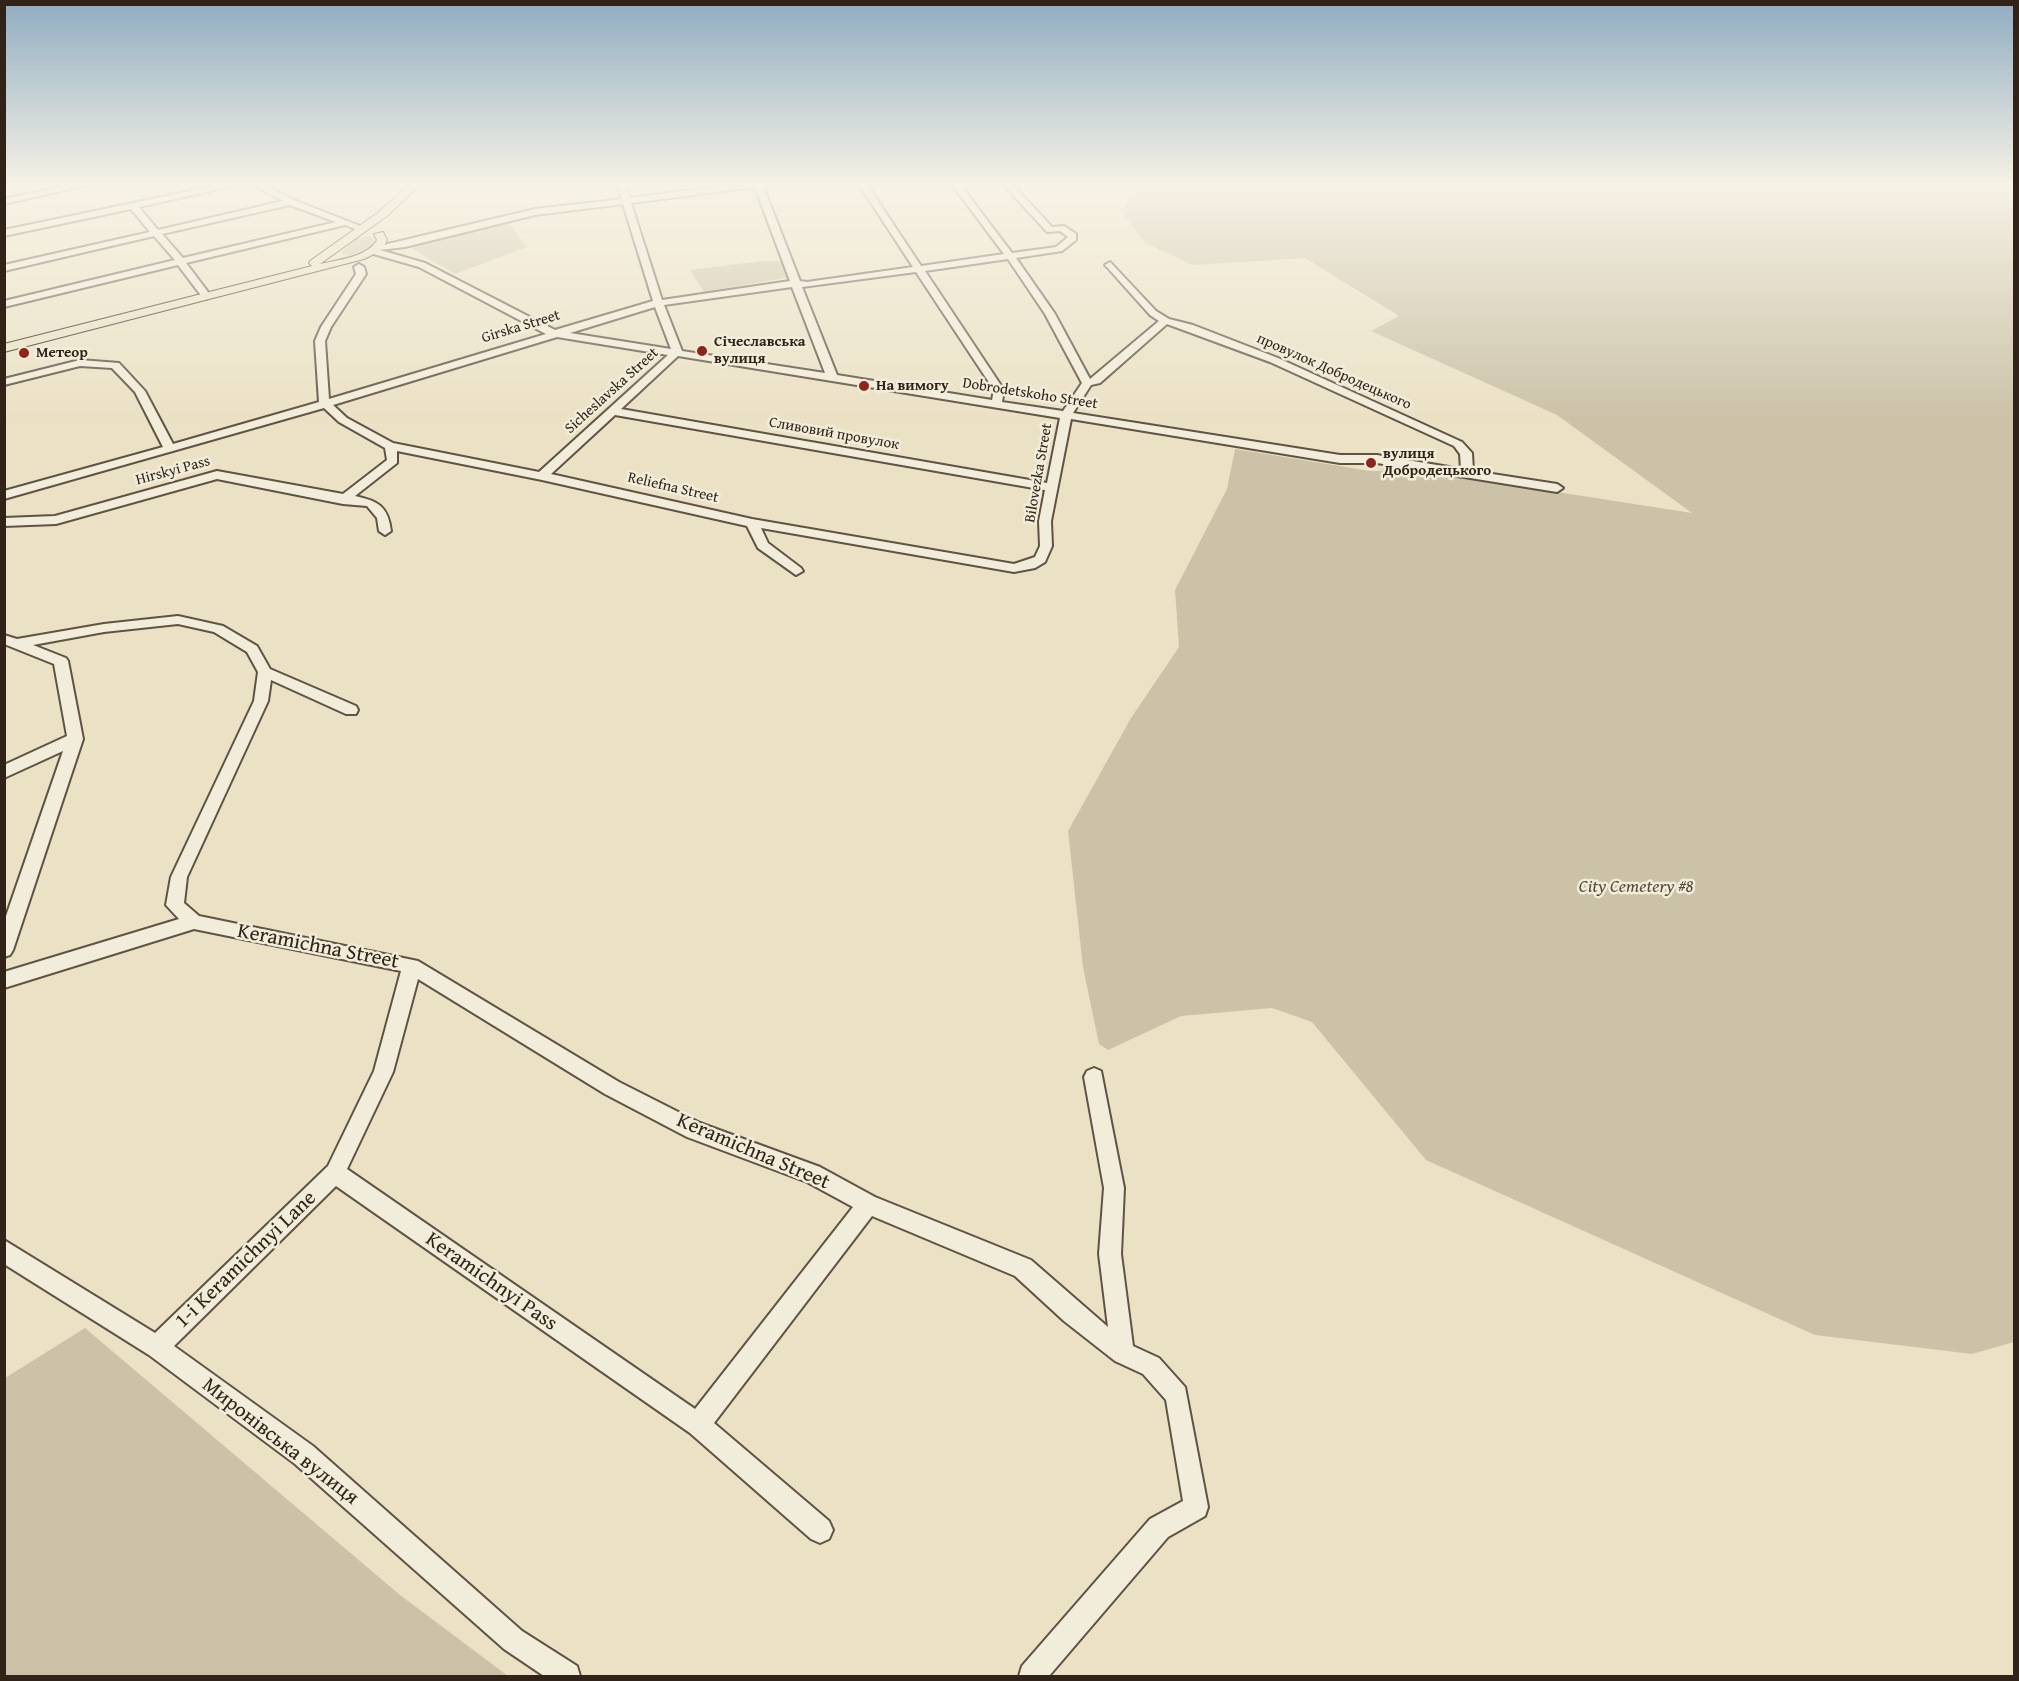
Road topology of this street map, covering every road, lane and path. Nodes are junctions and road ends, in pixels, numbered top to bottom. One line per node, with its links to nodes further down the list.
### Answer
1 (32, 261): 14 (street)
2 (315, 261): 16 (main road)
3 (351, 261): 12 (main road)
4 (364, 261): 12 (street)
5 (409, 261): 22 (street, Dobrodetskoho Street)
6 (644, 261): 19 (street, Sicheslavska Street)
7 (788, 261): 17 (street)
8 (915, 261): 15 (street)
9 (968, 261): 15 (street, Girska Street)
10 (1013, 261): 27 (street)
11 (181, 262): 18 (street); 20 (street)
12 (355, 263): 16 (main road); 28 (street)
13 (1110, 265): 21 (street)
14 (4, 268)
15 (919, 268): 17 (street, Girska Street); 29 (street)
16 (293, 275): 18 (main road)
17 (797, 283): 19 (street, Girska Street); 25 (street)
18 (206, 296): 23 (main road)
19 (657, 303): 22 (street, Girska Street); 24 (street, Sicheslavska Street)
20 (4, 304)
21 (1165, 321): 27 (street); 34 (street, провулок Добродецького)
22 (552, 333): 24 (street, Dobrodetskoho Street); 28 (street, Girska Street)
23 (4, 348)
24 (677, 352): 25 (street, Dobrodetskoho Street); 30 (street, Sicheslavska Street)
25 (832, 377): 29 (street, Dobrodetskoho Street)
26 (4, 382): 33 (street)
27 (1087, 383): 31 (street)
28 (324, 402): 32 (street, Reliefna Street); 33 (street, Girska Street)
29 (996, 405): 31 (street, Dobrodetskoho Street)
30 (613, 411): 35 (street, Sicheslavska Street); 36 (street, Сливовий провулок)
31 (1066, 415): 34 (street, Dobrodetskoho Street); 36 (street, Bilovezka Street)
32 (390, 446): 35 (street, Reliefna Street); 39 (street)
33 (169, 447): 38 (street, Girska Street)
34 (1467, 473): 37 (street, Dobrodetskoho Street)
35 (542, 476): 41 (street, Reliefna Street)
36 (1050, 487): 43 (street, Bilovezka Street)
37 (1557, 488)
38 (4, 495)
39 (343, 500): 40 (street, Hirskyi Pass); 42 (street, Hirskyi Pass)
40 (4, 522)
41 (752, 523): 43 (street, Reliefna Street); 44 (street)
42 (385, 531)
43 (1030, 565)
44 (796, 572)
45 (12, 641): 46 (street); 48 (street)
46 (265, 672): 47 (street); 50 (street)
47 (351, 710)
48 (75, 739): 49 (street); 51 (street)
49 (4, 772)
50 (194, 922): 52 (street, Keramichna Street); 53 (street, Keramichna Street)
51 (4, 950)
52 (412, 966): 55 (street); 56 (street, Keramichna Street)
53 (4, 980)
54 (1094, 1077): 59 (street)
55 (335, 1173): 58 (street, 1-i Keramichnyi Lane); 60 (street, Keramichnyi Pass)
56 (868, 1204): 59 (street, Keramichna Street); 60 (street)
57 (4, 1251): 58 (street, Миронівська вулиця)
58 (157, 1347): 62 (street, Миронівська вулиця)
59 (1123, 1353): 63 (street, Keramichna Street)
60 (698, 1425): 61 (street, Keramichnyi Pass)
61 (820, 1530)
62 (567, 1677)
63 (1032, 1677)

